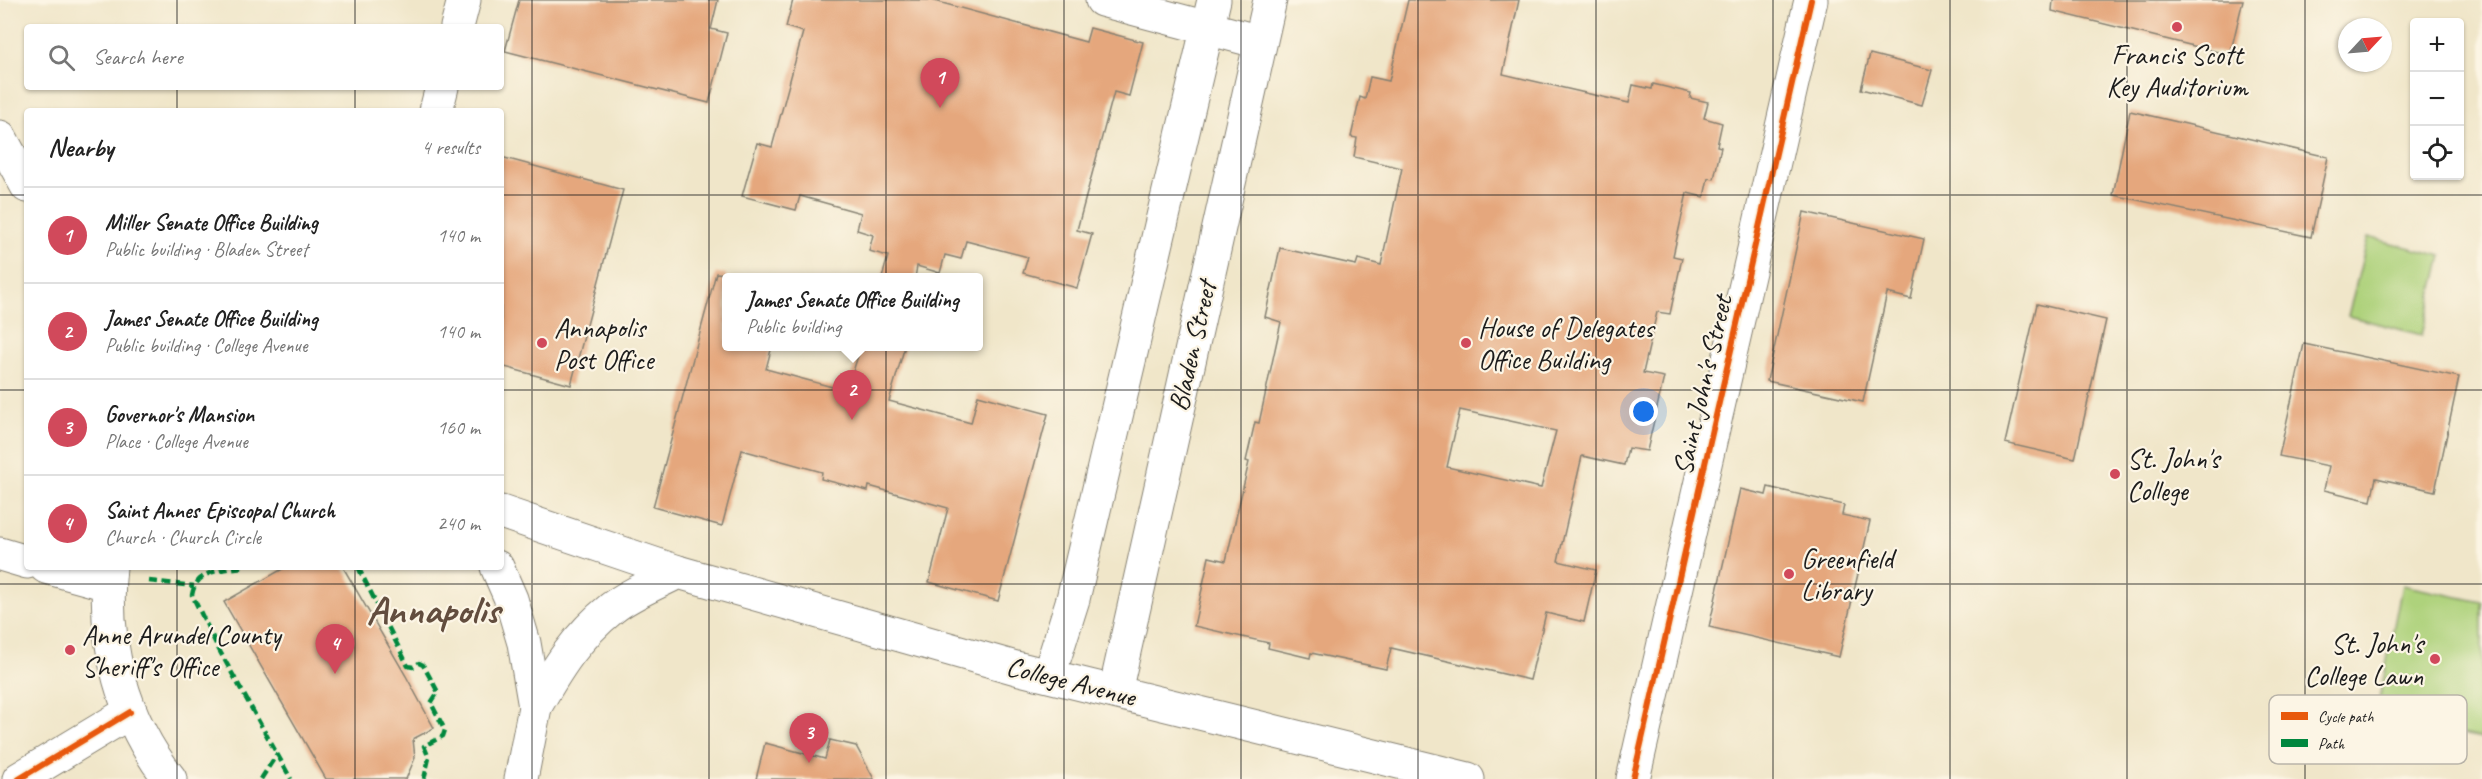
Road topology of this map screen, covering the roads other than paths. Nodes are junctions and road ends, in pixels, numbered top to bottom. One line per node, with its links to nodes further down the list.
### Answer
1 (464, 0): 6 (main road)
2 (1102, 0): 5 (main road)
3 (1270, 0): 7 (main road, Bladen Street)
4 (1812, 0): 25 (main road, Saint John's Street)
5 (1211, 14): 7 (main road); 17 (main road, Bladen Street)
6 (458, 24)
7 (1260, 42): 18 (main road, Bladen Street)
8 (441, 90): 9 (main road)
9 (437, 108)
10 (504, 513): 15 (main road, College Avenue)
11 (0, 554): 12 (main road)
12 (24, 561)
13 (67, 570): 16 (main road)
14 (498, 570): 19 (main road)
15 (678, 572): 17 (main road, College Avenue); 19 (main road)
16 (109, 576): 20 (main road)
17 (1049, 675): 18 (main road, College Avenue)
18 (1115, 692): 24 (main road, College Avenue)
19 (535, 707): 23 (main road)
20 (130, 712): 21 (main road); 22 (main road)
21 (19, 779)
22 (170, 779)
23 (521, 779)
24 (1468, 779)
25 (1633, 779)

